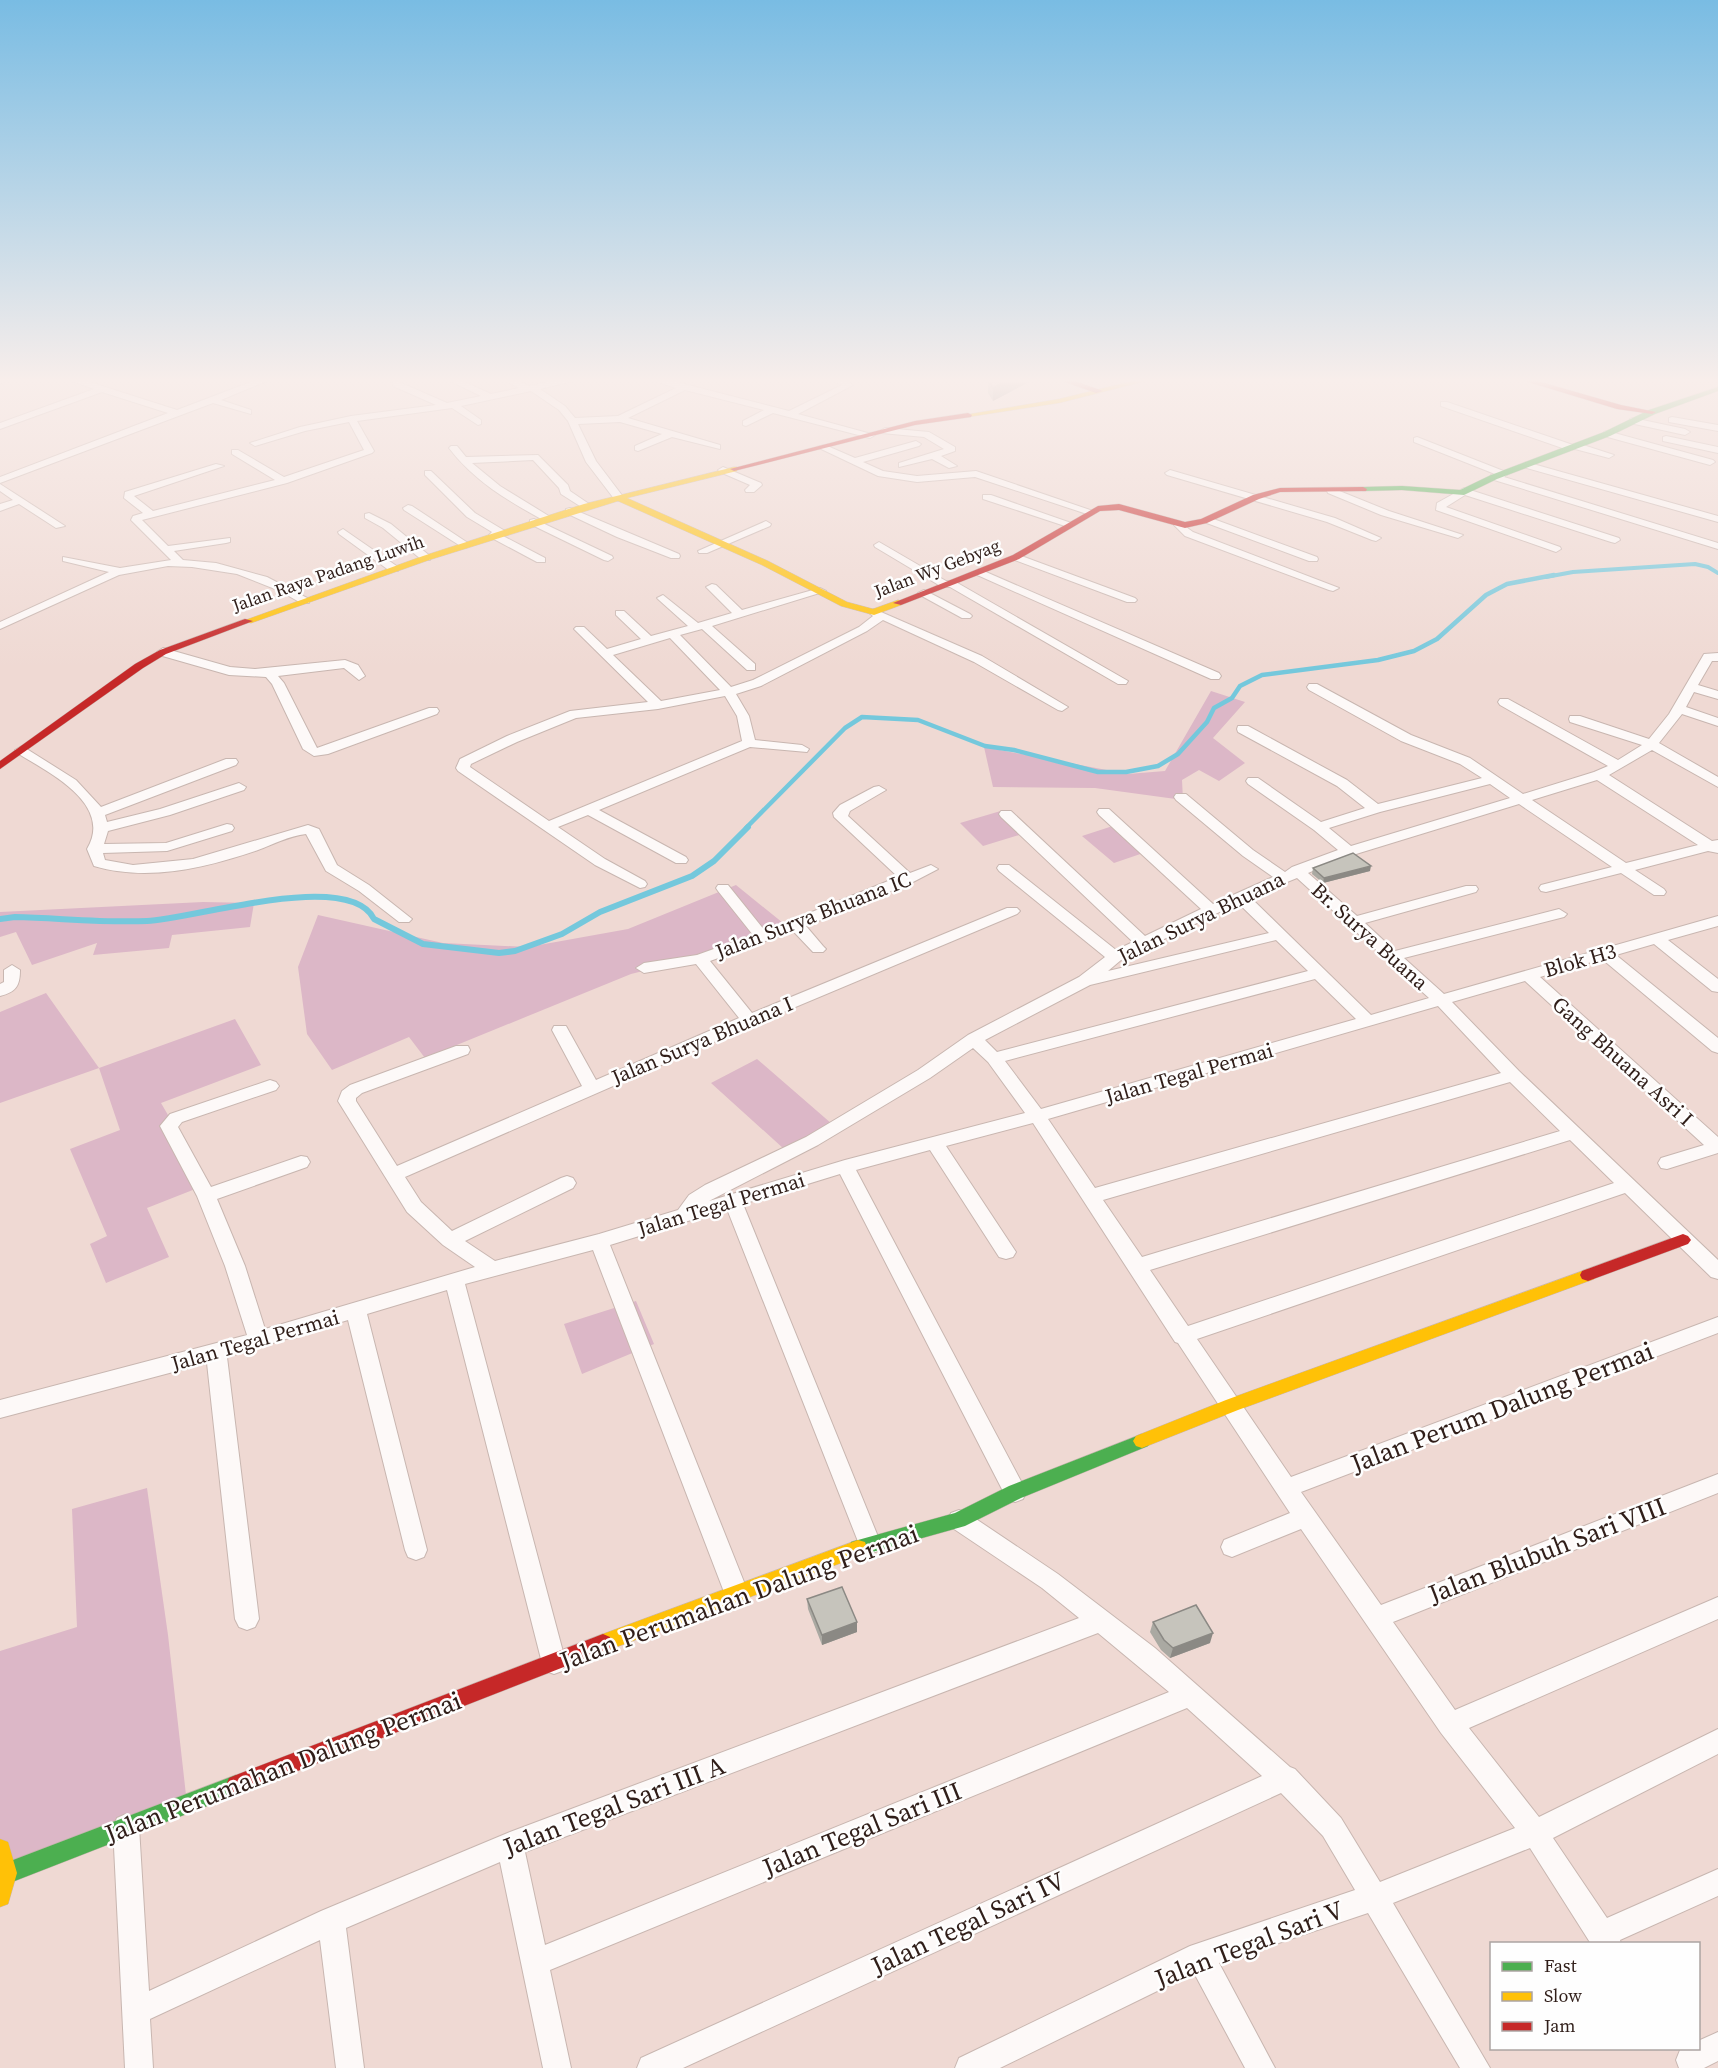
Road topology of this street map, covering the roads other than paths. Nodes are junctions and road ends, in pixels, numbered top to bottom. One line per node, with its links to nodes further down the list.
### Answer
1 (15, 475): 17 (street)
2 (192, 475): 32 (street)
3 (272, 475): 18 (street)
4 (302, 475): 18 (street)
5 (430, 475): 42 (street)
6 (481, 475): 35 (street)
7 (553, 475): 27 (street)
8 (601, 475): 24 (street)
9 (706, 475): 24 (street, Jalan Raya Padang Luwih)
10 (733, 475): 20 (street)
11 (888, 475): 12 (street)
12 (971, 475)
13 (978, 475): 31 (street)
14 (1178, 475): 25 (street)
15 (1498, 475): 22 (street, Jalan Wy Gebyag); 50 (street)
16 (1560, 475): 34 (street)
17 (0, 480)
18 (283, 481): 32 (street)
19 (0, 487): 26 (street)
20 (750, 490)
21 (1332, 491): 22 (street, Jalan Wy Gebyag); 25 (street, Jalan Wy Gebyag); 43 (street)
22 (1462, 492): 46 (street); 52 (street)
23 (987, 497): 38 (street)
24 (619, 498): 27 (street, Jalan Raya Padang Luwih); 47 (street, Jalan Wy Gebyag)
25 (1254, 498): 36 (street, Jalan Wy Gebyag); 44 (street)
26 (21, 500): 28 (street); 40 (street)
27 (587, 506): 30 (street, Jalan Raya Padang Luwih)
28 (0, 508)
29 (408, 508): 48 (street)
30 (570, 511): 35 (street, Jalan Raya Padang Luwih); 54 (street)
31 (1091, 512): 38 (street, Jalan Wy Gebyag); 39 (street, Jalan Wy Gebyag)
32 (149, 513): 51 (street)
33 (369, 516): 56 (street)
34 (1718, 519)
35 (541, 520): 42 (street, Jalan Raya Padang Luwih); 57 (street)
36 (1208, 520): 39 (street, Jalan Wy Gebyag); 59 (street)
37 (766, 524): 47 (street)
38 (1069, 524): 55 (street, Jalan Wy Gebyag)
39 (1179, 525): 67 (street)
40 (60, 526)
41 (343, 532): 62 (street)
42 (497, 534): 48 (street, Jalan Raya Padang Luwih); 60 (street)
43 (1458, 535)
44 (1376, 538)
45 (226, 540): 51 (street)
46 (1615, 540)
47 (721, 542): 53 (street); 68 (street, Jalan Wy Gebyag)
48 (466, 545): 56 (street, Jalan Raya Padang Luwih)
49 (879, 545): 65 (street)
50 (1718, 546)
51 (167, 549): 61 (street)
52 (1556, 549)
53 (703, 551)
54 (675, 556)
55 (1016, 556): 64 (street, Jalan Wy Gebyag); 71 (street)
56 (426, 558): 62 (street, Jalan Raya Padang Luwih)
57 (608, 558)
58 (67, 559): 63 (street)
59 (1313, 559)
60 (541, 560)
61 (180, 563): 63 (street); 72 (street)
62 (394, 569): 72 (street, Jalan Raya Padang Luwih)
63 (121, 571): 77 (street)
64 (979, 572): 65 (street, Jalan Wy Gebyag); 90 (street)
65 (948, 584): 69 (street, Jalan Wy Gebyag); 91 (street)
66 (712, 588): 75 (street)
67 (1334, 588)
68 (820, 591): 74 (street, Jalan Wy Gebyag); 75 (street)
69 (924, 593): 74 (street, Jalan Wy Gebyag); 76 (street)
70 (663, 598): 78 (street)
71 (1131, 600)
72 (305, 601): 82 (street, Jalan Raya Padang Luwih)
73 (620, 613): 81 (street)
74 (878, 614): 94 (street); 98 (street)
75 (740, 615): 78 (street)
76 (966, 616)
77 (0, 626)
78 (700, 626): 80 (street); 85 (street)
79 (580, 629): 83 (street)
80 (672, 634): 81 (street); 94 (street)
81 (648, 640): 83 (street)
82 (163, 652): 88 (street); 107 (street, Jalan Raya Padang Luwih)
83 (606, 652): 97 (street)
84 (1718, 657): 86 (street, Jalan Surya Bhuana)
85 (751, 667)
86 (1702, 667): 87 (street); 93 (street, Jalan Surya Bhuana)
87 (1718, 671)
88 (269, 673): 89 (street); 100 (street)
89 (359, 676)
90 (1215, 676)
91 (1122, 681)
92 (1313, 687): 112 (street)
93 (1690, 687): 95 (street); 99 (street, Jalan Surya Bhuana)
94 (729, 692): 97 (street); 104 (street)
95 (1718, 695)
96 (1504, 702): 110 (street)
97 (658, 705): 124 (street)
98 (1062, 707)
99 (1677, 708): 102 (street); 105 (street, Jalan Surya Bhuana)
100 (433, 711)
101 (1575, 719): 105 (street)
102 (1718, 722)
103 (1243, 729): 119 (street)
104 (749, 743): 106 (street); 120 (street)
105 (1651, 744): 110 (street, Jalan Surya Bhuana); 114 (street)
106 (802, 749)
107 (22, 750): 109 (street, Jalan Raya Padang Luwih); 121 (street)
108 (231, 762): 121 (street)
109 (0, 766)
110 (1618, 766): 111 (street, Jalan Surya Bhuana)
111 (1599, 776): 118 (street, Jalan Surya Bhuana); 128 (street)
112 (1491, 780): 118 (street); 119 (street)
113 (1253, 781): 125 (street)
114 (1718, 783)
115 (239, 787): 126 (street)
116 (879, 790): 136 (street)
117 (1181, 797): 135 (street, Br. Surya Buana)
118 (1521, 798): 130 (street, Jalan Surya Bhuana); 132 (street)
119 (1375, 808): 125 (street)
120 (588, 809): 124 (street); 131 (street)
121 (100, 812): 126 (street)
122 (1104, 812): 143 (street)
123 (1006, 814): 153 (street)
124 (548, 826): 137 (street)
125 (1319, 827): 130 (street)
126 (101, 828): 129 (street)
127 (227, 828): 129 (street)
128 (1715, 847): 132 (street)
129 (94, 849): 146 (street)
130 (1349, 852): 135 (street, Jalan Surya Bhuana)
131 (681, 860)
132 (1625, 866): 139 (street); 141 (street)
133 (1004, 868): 157 (street)
134 (931, 869): 136 (street, Jalan Surya Bhuana IC)
135 (1290, 874): 142 (street, Jalan Surya Bhuana); 147 (street, Br. Surya Buana)
136 (908, 879): 148 (street, Jalan Surya Bhuana IC)
137 (640, 884)
138 (723, 888): 151 (street)
139 (1546, 888)
140 (1471, 889): 147 (street)
141 (1659, 892)
142 (1240, 896): 143 (street, Jalan Surya Bhuana); 150 (street)
143 (1211, 910): 153 (street, Jalan Surya Bhuana)
144 (1012, 911): 167 (street, Jalan Surya Bhuana I)
145 (1559, 914): 156 (street)
146 (404, 919)
147 (1355, 921): 156 (street, Br. Surya Buana)
148 (796, 925): 151 (street, Jalan Surya Bhuana IC); 154 (street)
149 (1715, 925): 152 (street, Blok H3)
150 (1279, 935): 161 (street); 163 (street)
151 (762, 937): 158 (street, Jalan Surya Bhuana IC)
152 (1656, 938): 155 (street, Blok H3); 164 (street)
153 (1142, 942): 157 (street, Jalan Surya Bhuana)
154 (818, 949)
155 (1604, 953): 162 (street, Blok H3); 171 (street)
156 (1393, 956): 166 (street, Br. Surya Buana)
157 (1115, 957): 163 (street, Jalan Surya Bhuana)
158 (700, 959): 159 (street); 167 (street, Jalan Surya Bhuana IC)
159 (644, 968)
160 (12, 970): 165 (street)
161 (1317, 974): 168 (street); 173 (street)
162 (1528, 975): 166 (street, Blok H3); 180 (street, Gang Bhuana Asri I)
163 (1085, 981): 170 (street, Jalan Surya Bhuana)
164 (1718, 987)
165 (0, 991)
166 (1442, 1001): 168 (street, Jalan Tegal Permai); 174 (street)
167 (749, 1020): 176 (street, Jalan Surya Bhuana I)
168 (1368, 1022): 177 (street, Jalan Tegal Permai)
169 (560, 1030): 176 (street)
170 (974, 1039): 173 (street); 190 (street, Jalan Surya Bhuana)
171 (1718, 1047)
172 (462, 1050): 184 (street)
173 (994, 1058): 177 (street)
174 (1513, 1075): 178 (street); 188 (street)
175 (270, 1086): 187 (street)
176 (592, 1088): 184 (street, Jalan Surya Bhuana I)
177 (1038, 1116): 179 (street, Jalan Tegal Permai); 188 (street)
178 (1573, 1133): 186 (street); 195 (street)
179 (934, 1142): 183 (street, Jalan Tegal Permai); 194 (street)
180 (1718, 1147): 182 (street)
181 (301, 1162): 187 (street)
182 (1668, 1163)
183 (845, 1166): 189 (street, Jalan Tegal Permai); 208 (street)
184 (395, 1174): 191 (street)
185 (567, 1183): 191 (street)
186 (1629, 1185): 192 (street); 201 (street)
187 (206, 1196): 202 (street)
188 (1092, 1196): 195 (street)
189 (733, 1201): 190 (street, Jalan Tegal Permai); 211 (street)
190 (685, 1214): 193 (street, Jalan Tegal Permai)
191 (450, 1240): 196 (street)
192 (1683, 1240): 197 (street); 204 (street, Jalan Perumahan Dalung Permai)
193 (599, 1241): 196 (street, Jalan Tegal Permai); 214 (street)
194 (1006, 1252)
195 (1138, 1266): 201 (street)
196 (492, 1269): 198 (street, Jalan Tegal Permai)
197 (1718, 1272)
198 (455, 1282): 199 (street, Jalan Tegal Permai); 219 (street)
199 (356, 1312): 202 (street, Jalan Tegal Permai); 213 (street)
200 (1718, 1325): 207 (street, Jalan Perum Dalung Permai)
201 (1182, 1336): 204 (street)
202 (258, 1339): 203 (street, Jalan Tegal Permai)
203 (216, 1352): 205 (street, Jalan Tegal Permai); 217 (street)
204 (1232, 1406): 207 (street); 208 (street, Jalan Perumahan Dalung Permai)
205 (0, 1409)
206 (1718, 1483): 216 (street, Jalan Blubuh Sari VIII)
207 (1286, 1488): 209 (street)
208 (1015, 1492): 210 (street, Jalan Perumahan Dalung Permai)
209 (1307, 1516): 212 (street); 216 (street)
210 (959, 1520): 211 (street, Jalan Perumahan Dalung Permai); 218 (street)
211 (870, 1544): 214 (street, Jalan Perumahan Dalung Permai)
212 (1232, 1547)
213 (416, 1550)
214 (736, 1592): 219 (street, Jalan Perumahan Dalung Permai)
215 (1718, 1608): 221 (street)
216 (1376, 1618): 221 (street)
217 (247, 1619)
218 (1100, 1621): 220 (street); 226 (street, Jalan Tegal Sari III A)
219 (554, 1663): 224 (street, Jalan Perumahan Dalung Permai)
220 (1190, 1695): 223 (street); 235 (street, Jalan Tegal Sari III)
221 (1450, 1724): 225 (street)
222 (1718, 1741): 225 (street, Jalan Tegal Sari V)
223 (1286, 1778): 231 (street); 242 (street, Jalan Tegal Sari IV)
224 (126, 1827): 228 (street, Jalan Perumahan Dalung Permai); 236 (street)
225 (1535, 1833): 231 (street, Jalan Tegal Sari V); 233 (street)
226 (510, 1845): 232 (street, Jalan Tegal Sari III A); 235 (street)
227 (0, 1850): 228 (street)
228 (7, 1873): 230 (street)
229 (1718, 1882): 233 (street)
230 (0, 1896)
231 (1375, 1897): 234 (street, Jalan Tegal Sari V); 245 (street)
232 (331, 1921): 236 (street, Jalan Tegal Sari III A); 240 (street)
233 (1605, 1939)
234 (1200, 1956): 243 (street, Jalan Tegal Sari V); 244 (street)
235 (535, 1963): 241 (street)
236 (136, 2011): 239 (street)
237 (1718, 2046): 238 (street)
238 (1690, 2059)
239 (139, 2068)
240 (350, 2068)
241 (557, 2068)
242 (651, 2068)
243 (969, 2068)
244 (1260, 2068)
245 (1476, 2068)

